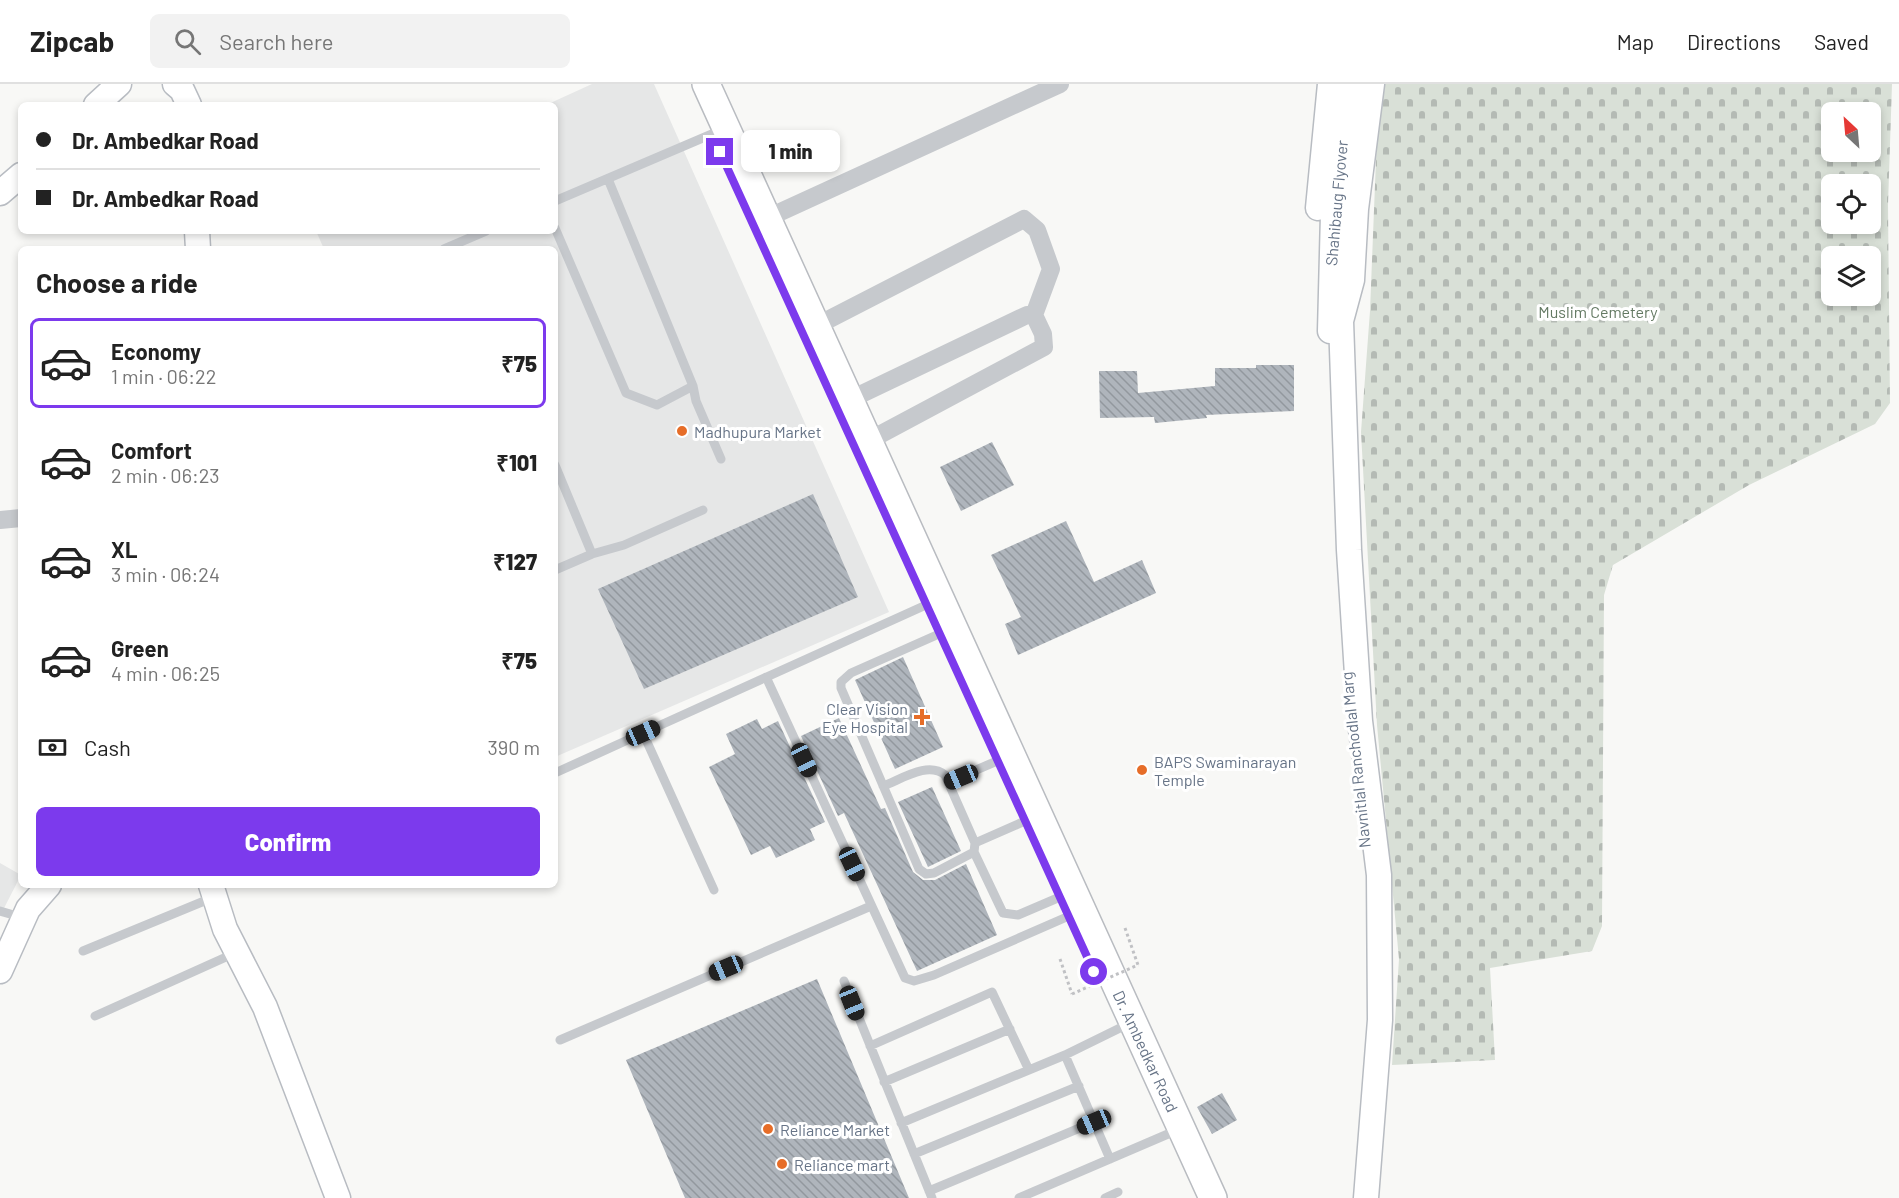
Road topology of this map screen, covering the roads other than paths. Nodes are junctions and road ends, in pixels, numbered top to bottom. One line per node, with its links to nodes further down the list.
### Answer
1 (119, 84): 11 (main road)
2 (175, 84): 12 (main road)
3 (690, 84): 13 (main road, Dr. Ambedkar Road)
4 (706, 84): 18 (main road, Dr. Ambedkar Road)
5 (1060, 84): 10 (street)
6 (1330, 84): 24 (main road)
7 (1348, 84): 22 (main road, Shahibaug Flyover)
8 (1359, 84): 22 (main road, Shahibaug Flyover)
9 (1372, 84): 24 (main road)
10 (1029, 90): 18 (street)
11 (99, 102)
12 (188, 102)
13 (712, 134): 15 (lane); 36 (main road, Dr. Ambedkar Road)
14 (18, 178): 16 (main road)
15 (608, 178): 17 (lane); 26 (lane)
16 (0, 193)
17 (558, 200)
18 (765, 219): 25 (main road, Dr. Ambedkar Road)
19 (481, 234): 21 (lane)
20 (558, 234): 26 (lane)
21 (463, 245)
22 (1336, 263): 24 (main road, Shahibaug Flyover)
23 (1034, 315): 25 (street); 27 (street); 28 (street)
24 (1336, 321): 78 (main road, Navnitlal Ranchodlal Marg); 79 (main road)
25 (816, 326): 27 (main road, Dr. Ambedkar Road)
26 (693, 386): 29 (lane)
27 (849, 400): 28 (main road, Dr. Ambedkar Road)
28 (868, 441): 77 (main road, Dr. Ambedkar Road)
29 (721, 459)
30 (558, 472): 34 (lane)
31 (703, 510): 34 (lane)
32 (18, 518): 33 (street)
33 (0, 520)
34 (592, 554): 35 (lane)
35 (558, 569)
36 (926, 606): 37 (main road, Dr. Ambedkar Road); 38 (lane)
37 (939, 634): 40 (main road, Dr. Ambedkar Road); 43 (lane)
38 (766, 677): 39 (lane); 49 (lane)
39 (643, 733): 41 (lane); 47 (lane)
40 (997, 761): 42 (lane); 44 (main road, Dr. Ambedkar Road)
41 (558, 772)
42 (948, 782): 43 (lane); 45 (lane)
43 (884, 786): 45 (lane)
44 (1025, 821): 45 (lane); 50 (main road, Dr. Ambedkar Road)
45 (975, 848): 50 (lane)
46 (46, 888): 52 (main road)
47 (714, 890)
48 (212, 891): 53 (lane); 54 (main road)
49 (871, 906): 50 (lane); 60 (lane)
50 (1064, 906): 58 (main road, Dr. Ambedkar Road)
51 (0, 911): 52 (lane)
52 (24, 918): 55 (main road)
53 (82, 951)
54 (238, 952): 57 (lane); 73 (main road)
55 (0, 971)
56 (843, 981): 61 (lane)
57 (95, 1016)
58 (1120, 1028): 62 (lane); 68 (main road, Dr. Ambedkar Road)
59 (1010, 1029): 61 (lane); 63 (lane); 64 (lane)
60 (560, 1040)
61 (870, 1046): 64 (lane)
62 (1065, 1054): 63 (lane); 65 (lane)
63 (1029, 1068): 67 (lane)
64 (884, 1082): 67 (lane)
65 (1079, 1086): 66 (lane); 69 (lane)
66 (1094, 1122): 70 (lane); 72 (lane)
67 (901, 1123): 69 (lane)
68 (1168, 1134): 70 (lane); 76 (main road, Dr. Ambedkar Road)
69 (914, 1154): 72 (lane)
70 (1110, 1159): 74 (lane)
71 (1118, 1192): 75 (lane)
72 (931, 1195)
73 (338, 1198)
74 (1019, 1198)
75 (1105, 1198)
76 (1197, 1198)
77 (1214, 1198)
78 (1354, 1198)
79 (1366, 1198)

